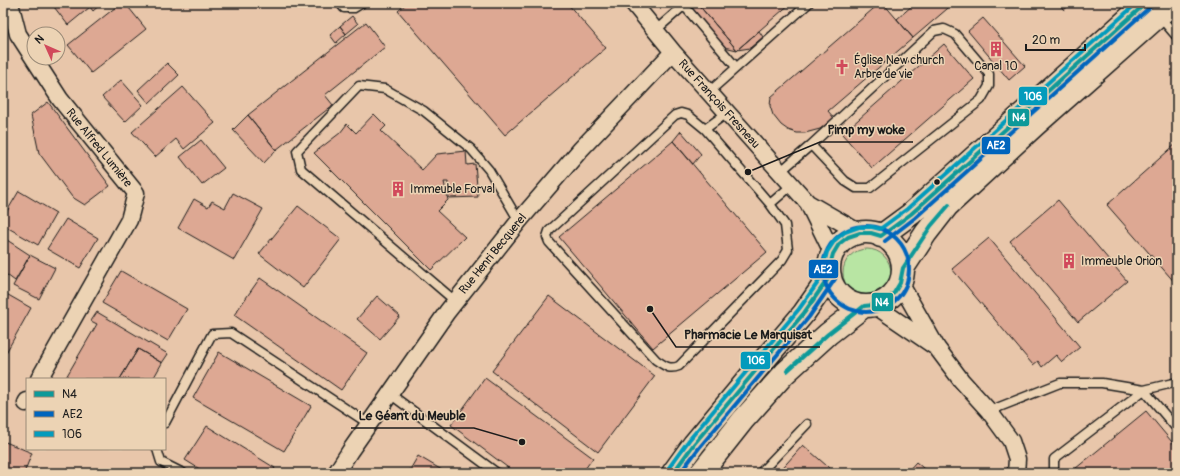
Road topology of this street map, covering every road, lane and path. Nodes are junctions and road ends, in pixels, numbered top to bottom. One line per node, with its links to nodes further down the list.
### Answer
1 (10, 3): 28 (street, Rue Alfred Lumière)
2 (340, 3): 3 (lane)
3 (362, 3)
4 (633, 3): 7 (street, Rue François Fresneau)
5 (809, 3): 10 (lane)
6 (1159, 7): 8 (lane); 21 (main road); 24 (main road)
7 (656, 30): 9 (street, Rue François Fresneau); 10 (lane)
8 (1177, 36)
9 (673, 52): 11 (street, Rue François Fresneau); 19 (street, Rue Henri Becquerel)
10 (736, 68): 11 (lane)
11 (709, 92): 12 (street, Rue François Fresneau)
12 (727, 113): 13 (lane); 15 (street, Rue François Fresneau)
13 (705, 129): 18 (lane); 18 (lane)
14 (811, 145): 14 (lane); 15 (lane)
15 (780, 172): 16 (street, Rue François Fresneau)
16 (792, 185): 17 (street, Rue François Fresneau); 18 (lane)
17 (808, 203): 20 (street, Rue François Fresneau); 22 (street, Rue François Fresneau)
18 (770, 204)
19 (519, 221): 25 (street, Rue Henri Becquerel); 25 (lane)
20 (860, 233): 21 (main road); 22 (main road)
21 (881, 236): 24 (main road)
22 (832, 254): 23 (main road)
23 (830, 276): 26 (main road); 41 (main road)
24 (901, 276): 26 (main road); 27 (street)
25 (455, 301): 31 (street, Rue Henri Becquerel)
26 (869, 306): 27 (street); 42 (main road)
27 (937, 348): 32 (street)
28 (40, 378)
29 (1177, 382): 30 (lane)
30 (1144, 390): 32 (lane); 36 (lane); 45 (lane)
31 (390, 394): 34 (street, Rue Henri Becquerel); 40 (lane)
32 (990, 411): 44 (street)
33 (166, 421): 34 (lane)
34 (369, 424): 39 (street, Rue Henri Becquerel)
35 (808, 424): 43 (lane)
36 (1177, 429)
37 (157, 450): 38 (lane)
38 (183, 473)
39 (336, 473)
40 (497, 473)
41 (673, 473)
42 (701, 473)
43 (760, 473)
44 (1016, 473)
45 (1054, 473)

